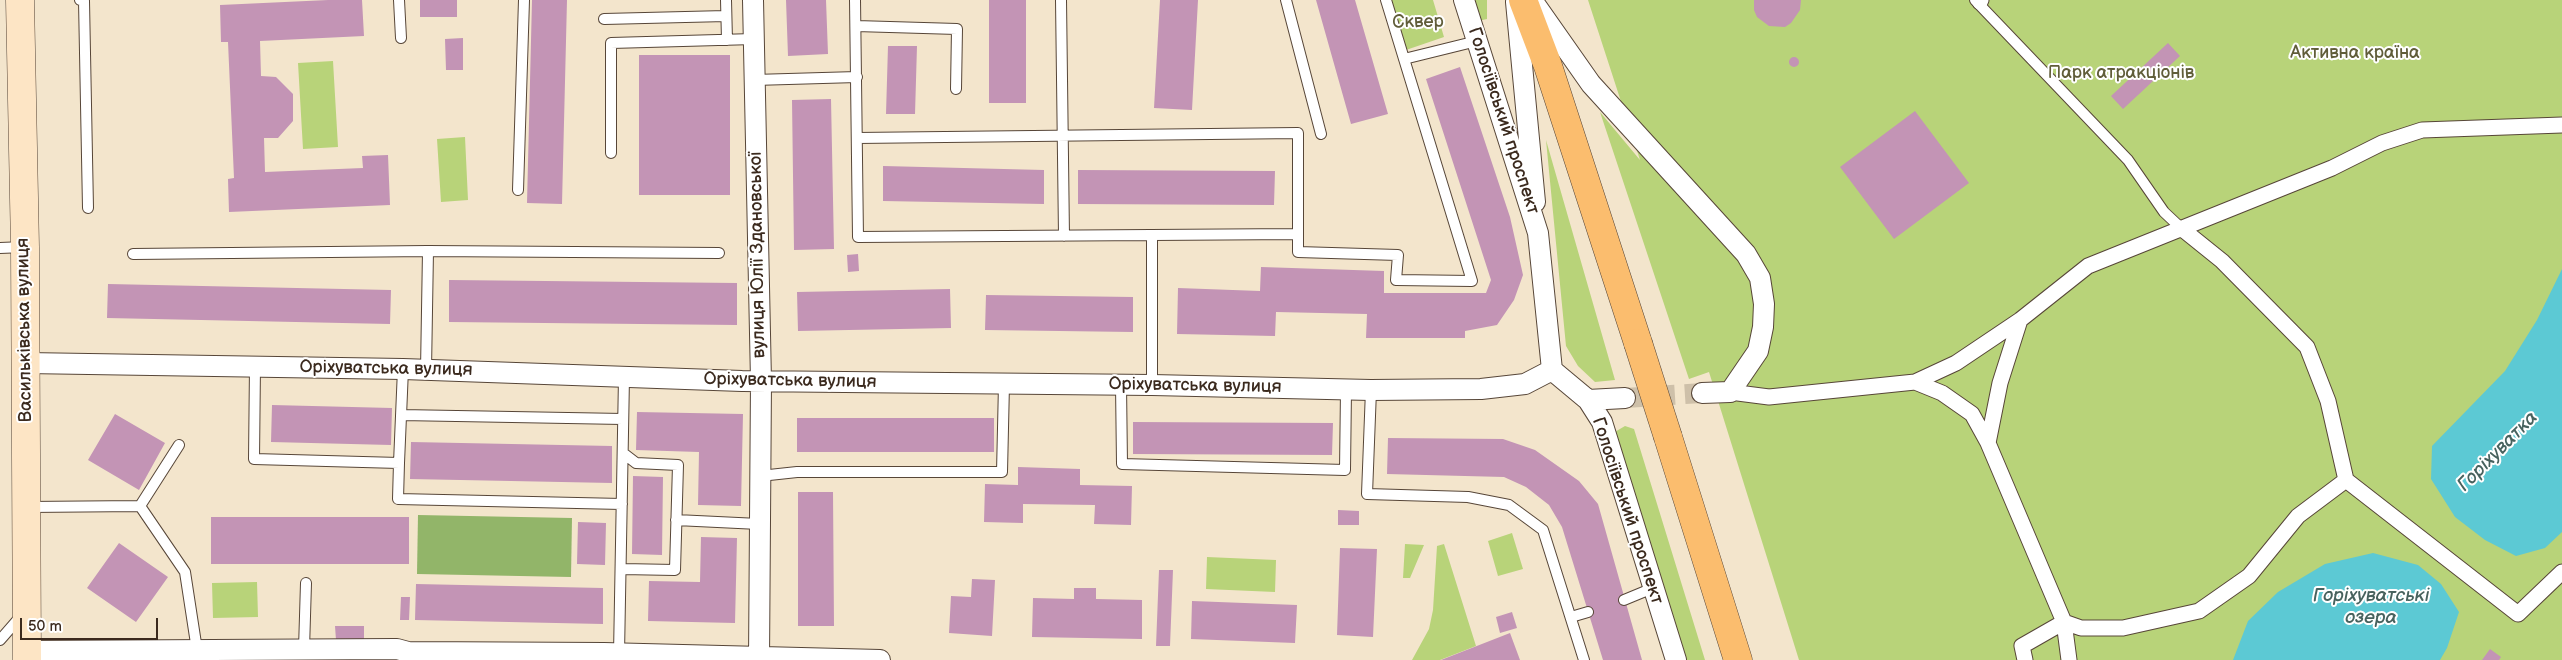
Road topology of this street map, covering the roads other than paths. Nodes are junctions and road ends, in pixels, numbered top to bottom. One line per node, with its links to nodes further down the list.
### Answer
1 (20, 0): 39 (main road, Васильківська вулиця)
2 (80, 0): 33 (lane)
3 (399, 0): 19 (lane)
4 (524, 0): 32 (lane)
5 (726, 0): 16 (lane)
6 (753, 0): 20 (street, вулиця Юлії Здановської)
7 (855, 0): 18 (lane)
8 (1061, 0): 29 (lane)
9 (1286, 0): 28 (lane)
10 (1386, 0): 23 (lane)
11 (1464, 0): 22 (street, Голосіївський проспект)
12 (1516, 0): 35 (street)
13 (1524, 0): 94 (highway, bridge)
14 (1532, 0): 57 (street)
15 (1979, 1): 34 (lane)
16 (726, 16): 17 (lane); 21 (lane)
17 (604, 20)
18 (856, 26): 24 (lane); 26 (lane)
19 (401, 38)
20 (754, 39): 21 (lane); 25 (street, вулиця Юлії Здановської)
21 (726, 40): 31 (lane)
22 (1477, 41): 23 (lane); 35 (street, Голосіївський проспект)
23 (1404, 59): 36 (lane)
24 (857, 77): 25 (lane); 30 (lane)
25 (754, 80): 50 (street, вулиця Юлії Здановської)
26 (956, 89)
27 (2562, 125): 34 (street)
28 (1321, 134)
29 (1063, 135): 30 (lane); 36 (lane); 38 (lane)
30 (857, 138): 38 (lane)
31 (611, 153)
32 (518, 190)
33 (88, 208)
34 (2181, 228): 43 (street); 68 (street)
35 (1538, 233): 48 (street, Голосіївський проспект)
36 (1298, 234): 37 (lane)
37 (1152, 235): 38 (lane); 53 (lane)
38 (1064, 236)
39 (12, 248): 44 (main road, Васильківська вулиця)
40 (428, 251): 41 (lane); 42 (lane); 47 (lane)
41 (719, 253)
42 (133, 254)
43 (2020, 320): 51 (street); 63 (street)
44 (26, 363): 45 (street, Оріхуватська вулиця); 70 (main road, Васильківська вулиця)
45 (255, 366): 46 (street, Оріхуватська вулиця); 66 (lane)
46 (403, 369): 47 (street, Оріхуватська вулиця); 61 (lane)
47 (426, 370): 49 (street, Оріхуватська вулиця)
48 (1552, 370): 56 (street, Оріхуватська вулиця); 60 (street, Голосіївський проспект)
49 (624, 377): 50 (street, Оріхуватська вулиця); 62 (lane)
50 (761, 381): 52 (street, Оріхуватська вулиця); 67 (street, вулиця Юлії Здановської)
51 (1915, 382): 57 (street); 63 (street)
52 (1004, 384): 54 (street, Оріхуватська вулиця); 67 (lane)
53 (1152, 384): 54 (street, Оріхуватська вулиця); 55 (street, Оріхуватська вулиця)
54 (1121, 385): 55 (lane)
55 (1346, 390): 56 (street, Оріхуватська вулиця)
56 (1371, 390): 81 (lane)
57 (1730, 392): 58 (street)
58 (1702, 393)
59 (1625, 398): 60 (street)
60 (1588, 400): 77 (street, Голосіївський проспект)
61 (401, 415): 62 (lane); 66 (lane)
62 (623, 419): 65 (lane)
63 (1988, 443): 82 (street)
64 (179, 445): 71 (lane)
65 (623, 452): 69 (lane); 72 (lane)
66 (400, 463): 69 (lane)
67 (760, 476): 73 (street, вулиця Юлії Здановської)
68 (2346, 480): 75 (street); 82 (street)
69 (622, 504): 74 (lane)
70 (27, 506): 71 (lane); 79 (main road, Васильківська вулиця)
71 (140, 506): 85 (lane)
72 (676, 520): 73 (lane); 74 (lane)
73 (758, 524): 90 (street, вулиця Юлії Здановської)
74 (622, 569): 89 (lane)
75 (2562, 572)
76 (306, 583): 84 (lane)
77 (1653, 588): 78 (lane); 93 (street, Голосіївський проспект)
78 (1624, 600)
79 (27, 609): 83 (lane); 86 (main road, Васильківська вулиця)
80 (1588, 612): 81 (lane)
81 (1571, 617): 92 (lane)
82 (2064, 622): 95 (street); 96 (street)
83 (0, 640)
84 (304, 649): 85 (street); 88 (street)
85 (197, 650): 87 (street)
86 (27, 656): 87 (street)
87 (148, 656)
88 (412, 656): 89 (street)
89 (609, 656): 90 (street)
90 (759, 658): 91 (street)
91 (880, 660)
92 (1584, 660)
93 (1676, 660)
94 (1738, 660)
95 (2024, 660)
96 (2069, 660)

